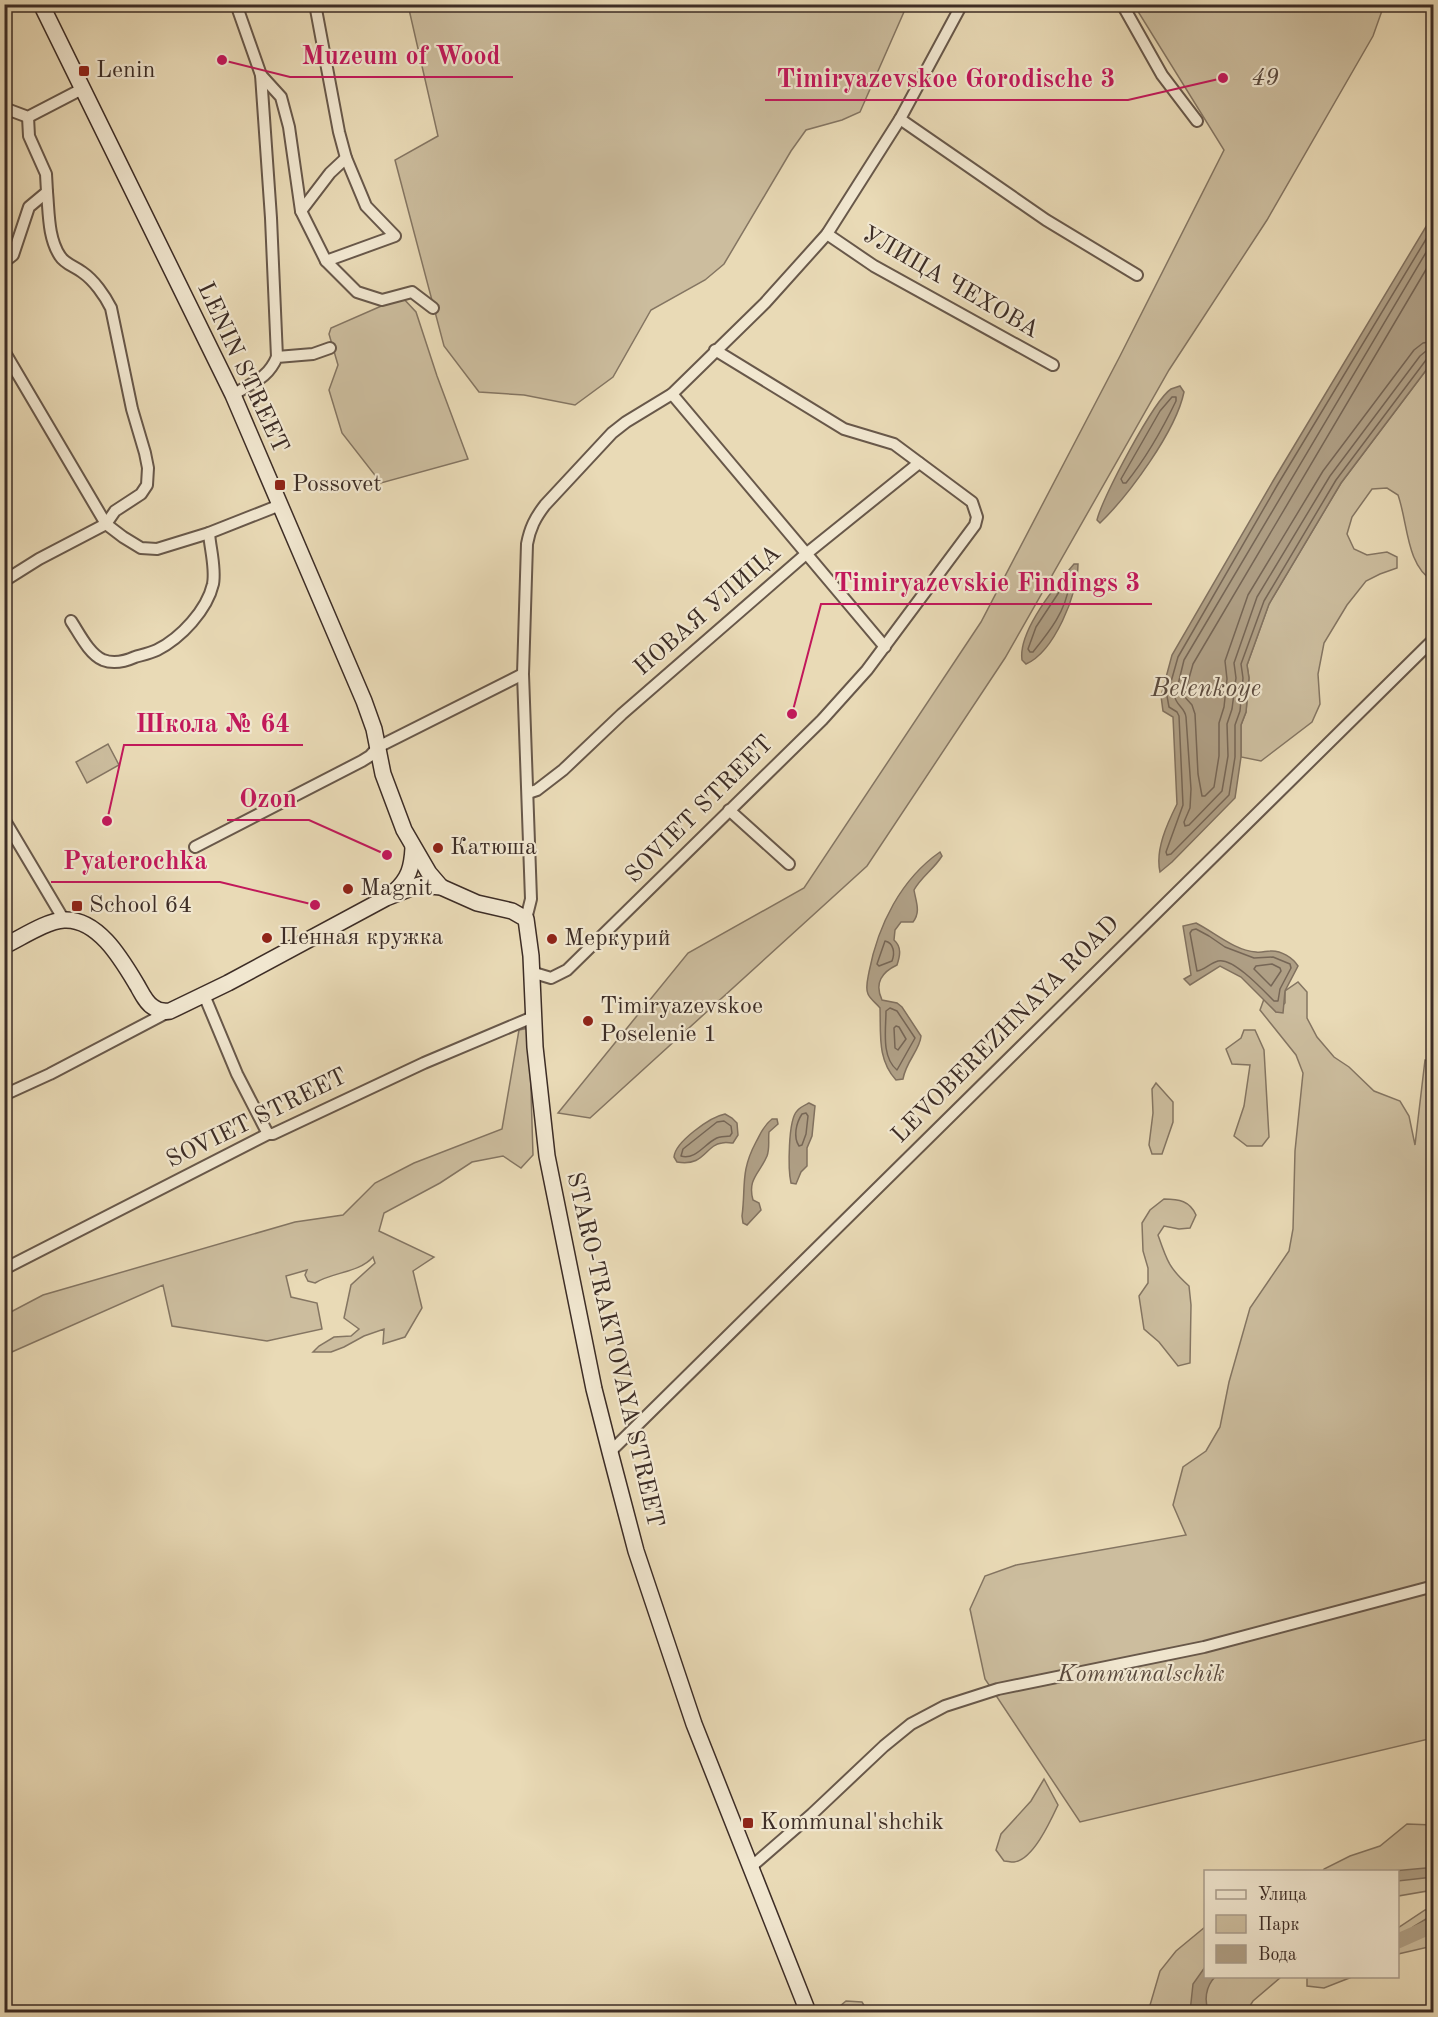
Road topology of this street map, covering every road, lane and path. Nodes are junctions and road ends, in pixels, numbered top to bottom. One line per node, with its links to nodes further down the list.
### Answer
1 (41, 4): 7 (street, LENIN STREET)
2 (236, 4): 6 (street)
3 (315, 4): 12 (street)
4 (962, 4): 10 (street)
5 (1122, 4): 11 (street)
6 (261, 75): 14 (street); 23 (street)
7 (82, 88): 9 (street); 26 (street, LENIN STREET)
8 (4, 108): 9 (street)
9 (28, 117): 13 (street)
10 (900, 119): 15 (street); 18 (street)
11 (1197, 121)
12 (346, 158): 14 (street); 16 (street)
13 (47, 192): 17 (street); 29 (street)
14 (301, 211): 16 (street)
15 (827, 234): 21 (street); 24 (street, УЛИЦА ЧЕХОВА)
16 (326, 261): 19 (street)
17 (4, 262)
18 (1137, 275)
19 (433, 308)
20 (330, 348): 23 (street)
21 (715, 350): 25 (street); 27 (street)
22 (4, 351): 29 (street)
23 (278, 357): 26 (street)
24 (1053, 365)
25 (672, 394): 31 (street); 36 (street)
26 (233, 395): 28 (street, LENIN STREET)
27 (919, 463): 31 (street, НОВАЯ УЛИЦА); 35 (street, SOVIET STREET)
28 (280, 505): 30 (street); 37 (street, LENIN STREET)
29 (106, 524): 30 (street); 32 (street)
30 (209, 533): 33 (street)
31 (806, 554): 35 (street); 38 (street, НОВАЯ УЛИЦА)
32 (4, 581)
33 (71, 621)
34 (1434, 639): 56 (street, LEVOBEREZHNAYA ROAD)
35 (885, 647): 39 (street, SOVIET STREET)
36 (523, 674): 37 (street); 38 (street)
37 (378, 747): 41 (street); 42 (street, LENIN STREET)
38 (528, 793): 46 (street)
39 (729, 810): 43 (street); 49 (street, SOVIET STREET)
40 (4, 819): 47 (street)
41 (195, 847)
42 (413, 848): 44 (street, LENIN STREET); 45 (street)
43 (789, 864)
44 (441, 887): 45 (street); 46 (street)
45 (386, 898): 50 (street)
46 (526, 919): 49 (street, STARO-TRAKTOVAYA STREET)
47 (64, 920): 48 (street); 51 (street)
48 (4, 946)
49 (531, 972): 52 (street, STARO-TRAKTOVAYA STREET)
50 (204, 995): 51 (street); 54 (street)
51 (170, 1011): 53 (street)
52 (533, 1017): 54 (street, SOVIET STREET); 56 (street, STARO-TRAKTOVAYA STREET)
53 (4, 1095)
54 (268, 1134): 55 (street, SOVIET STREET)
55 (4, 1269)
56 (610, 1452): 58 (street, STARO-TRAKTOVAYA STREET)
57 (1434, 1586): 58 (street)
58 (752, 1867): 59 (street, STARO-TRAKTOVAYA STREET)
59 (808, 2013)

